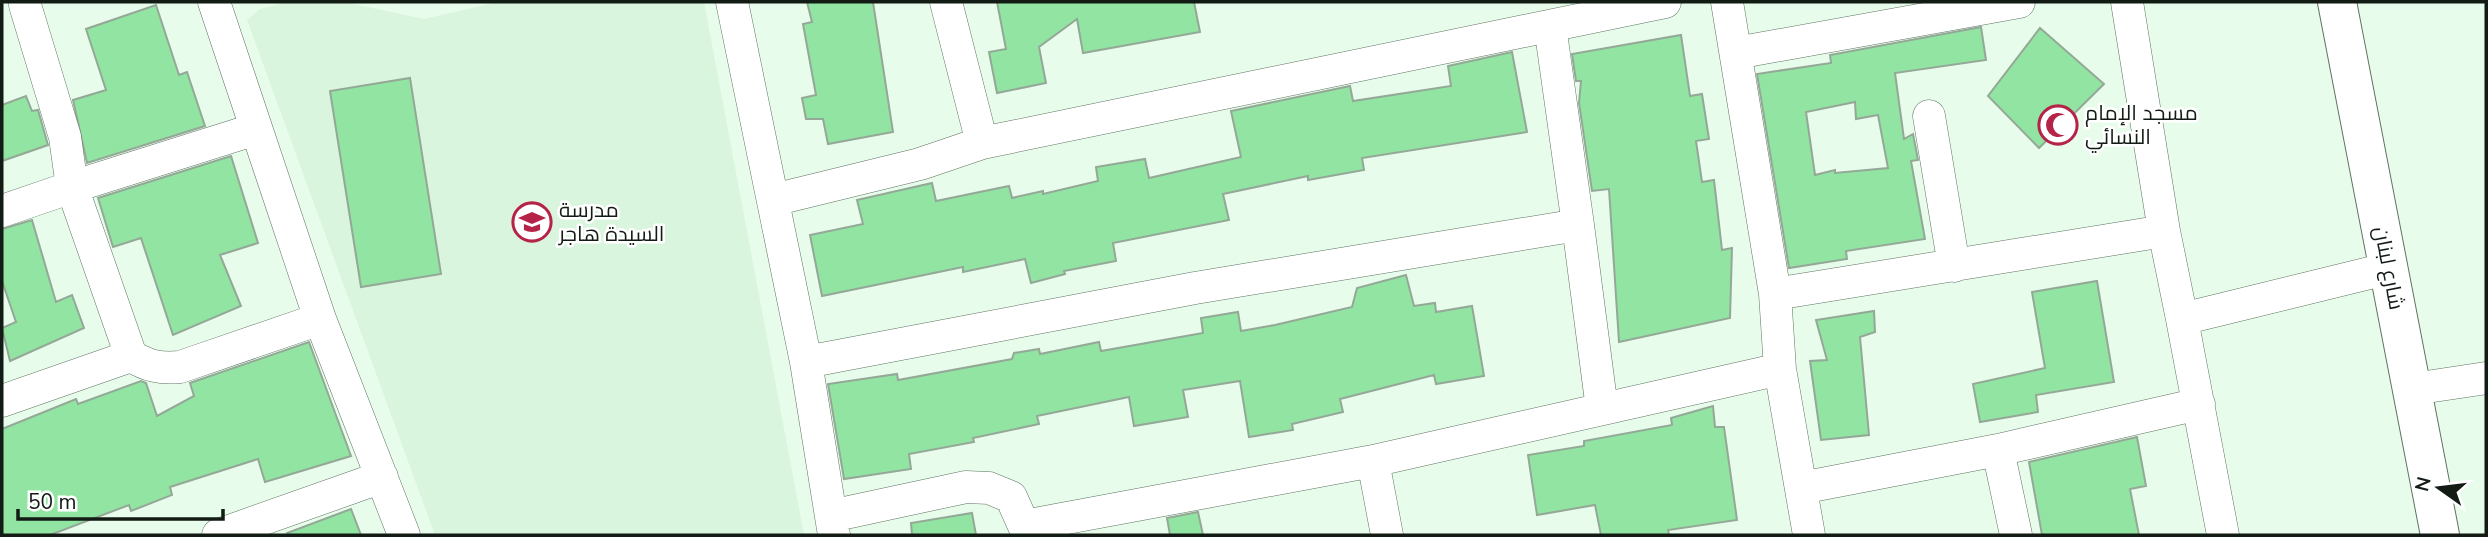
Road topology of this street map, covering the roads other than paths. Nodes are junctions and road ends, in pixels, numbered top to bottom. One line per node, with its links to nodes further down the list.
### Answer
1 (214, 2): 13 (street)
2 (732, 2): 16 (street)
3 (946, 2): 14 (street)
4 (1665, 2): 10 (street)
5 (1727, 2): 11 (street)
6 (2019, 2): 11 (street)
7 (2127, 2): 19 (street)
8 (2337, 2): 21 (street, شارع لبنان)
9 (25, 5): 15 (street)
10 (1550, 26): 14 (street); 18 (street)
11 (1737, 54): 22 (street)
12 (1929, 116): 20 (street)
13 (256, 129): 15 (street); 23 (street)
14 (982, 143): 16 (street)
15 (72, 187): 17 (street); 25 (street)
16 (773, 200): 26 (street)
17 (2, 211)
18 (1578, 225): 26 (street); 32 (street)
19 (2164, 231): 20 (street); 24 (street)
20 (1954, 267): 22 (street)
21 (2390, 268): 24 (street); 29 (street, شارع لبنان)
22 (1775, 294): 27 (street)
23 (320, 319): 25 (street); 35 (street)
24 (2182, 319): 31 (street)
25 (131, 356): 30 (street)
26 (806, 362): 37 (street)
27 (1780, 369): 32 (street); 36 (street)
28 (2486, 377): 29 (street)
29 (2413, 389): 45 (street, شارع لبنان)
30 (2, 401)
31 (2199, 404): 33 (street); 44 (street)
32 (1602, 410): 34 (street)
33 (1998, 450): 36 (street); 43 (street)
34 (1373, 461): 38 (street); 41 (street)
35 (382, 477): 39 (street); 40 (street)
36 (1801, 488): 42 (street)
37 (832, 526): 38 (street)
38 (1025, 531)
39 (218, 535)
40 (404, 535)
41 (1387, 535)
42 (1809, 535)
43 (2016, 535)
44 (2223, 535)
45 (2440, 535)

